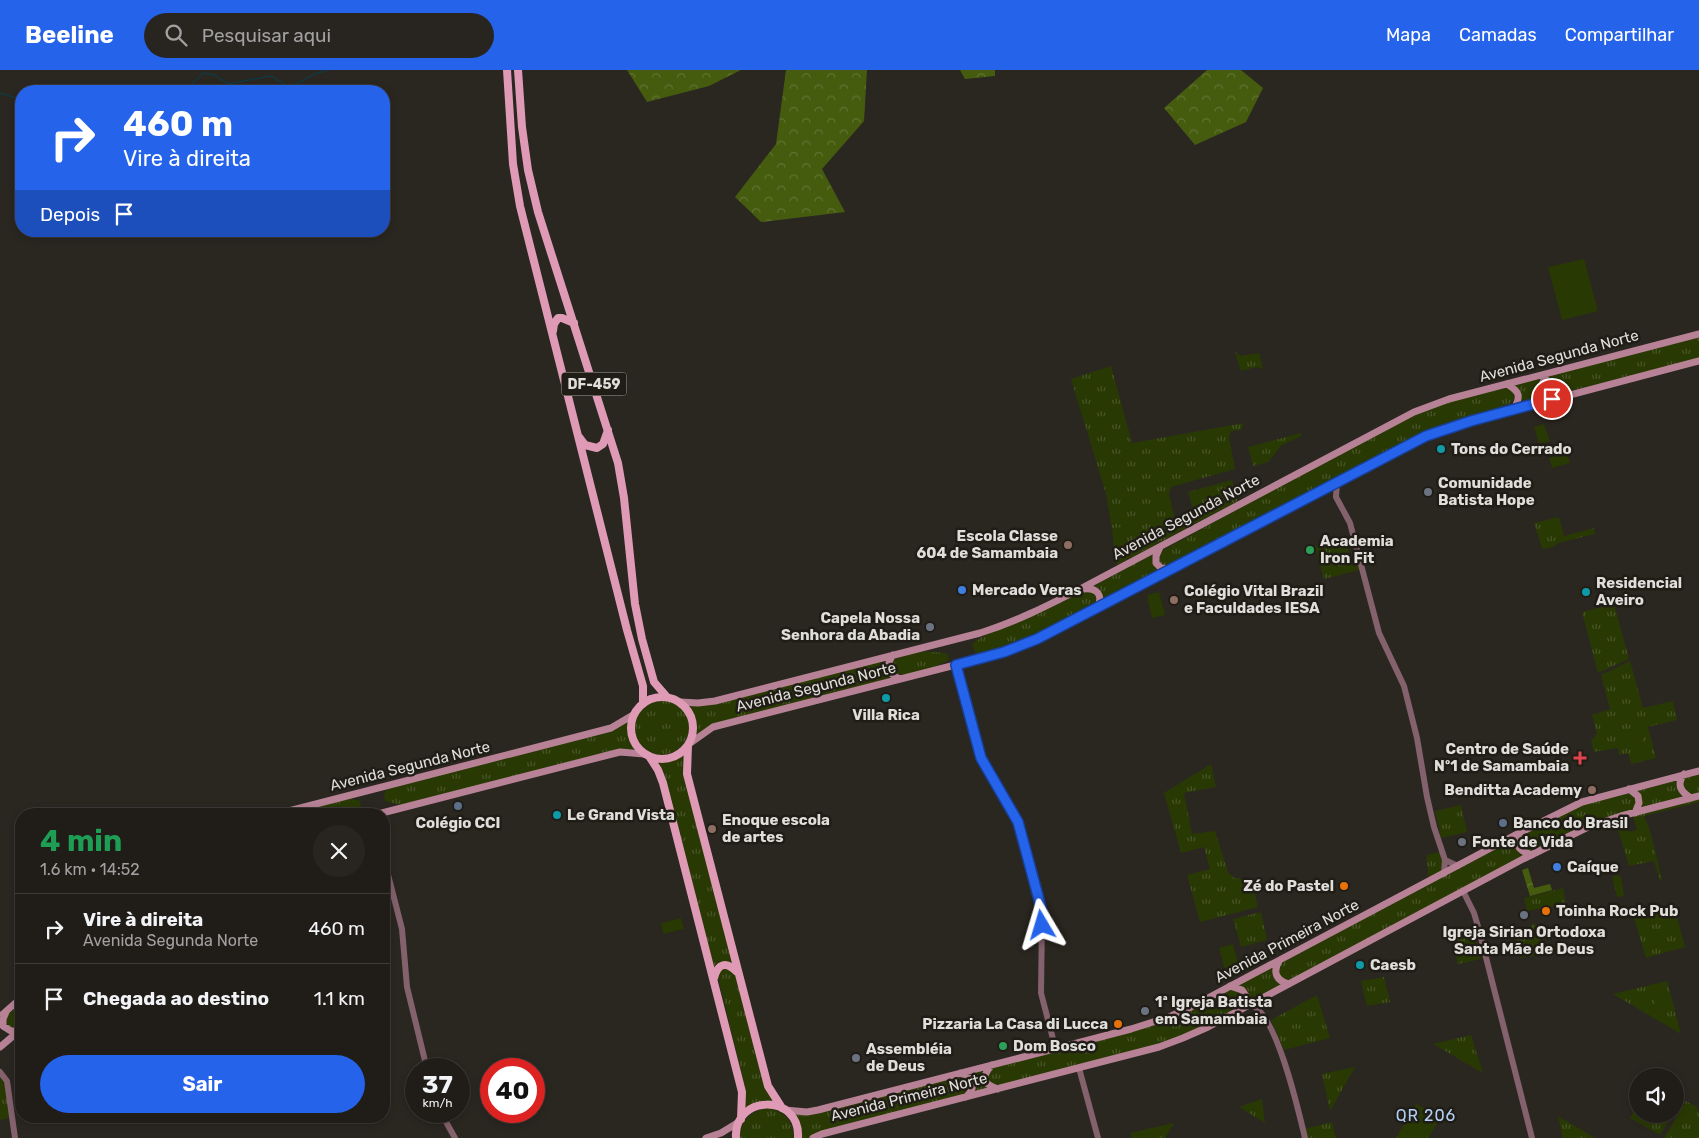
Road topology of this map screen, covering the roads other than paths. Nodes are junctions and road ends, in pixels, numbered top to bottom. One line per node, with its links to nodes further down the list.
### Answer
1 (507, 70): 5 (main road, DF-459)
2 (518, 70): 3 (main road, DF-459)
3 (574, 323): 5 (main road); 11 (main road, DF-459)
4 (1699, 334): 7 (main road, Avenida Segunda Norte)
5 (552, 336): 12 (main road, DF-459)
6 (1699, 361): 9 (main road, Avenida Segunda Norte)
7 (1547, 374): 8 (main road, Avenida Segunda Norte); 9 (main road)
8 (1507, 384): 10 (main road); 16 (main road, Avenida Segunda Norte)
9 (1552, 399): 10 (main road, Avenida Segunda Norte)
10 (1514, 409): 13 (main road, Avenida Segunda Norte)
11 (608, 429): 12 (main road); 23 (main road, DF-459)
12 (577, 436): 24 (main road, DF-459)
13 (1337, 482): 14 (main road, Avenida Segunda Norte); 15 (street)
14 (1324, 489): 15 (street); 17 (main road, Avenida Segunda Norte)
15 (1336, 497): 39 (street)
16 (1160, 547): 17 (main road); 18 (main road, Avenida Segunda Norte)
17 (1172, 569): 19 (main road, Avenida Segunda Norte)
18 (1080, 590): 19 (main road); 20 (main road, Avenida Segunda Norte)
19 (1097, 609): 21 (main road, Avenida Segunda Norte)
20 (894, 655): 22 (main road); 25 (main road, Avenida Segunda Norte)
21 (956, 665): 22 (main road, Avenida Segunda Norte); 57 (street)
22 (900, 680): 27 (main road, Avenida Segunda Norte)
23 (667, 697): 24 (main road); 25 (main road)
24 (643, 702): 26 (main road)
25 (680, 702): 27 (main road)
26 (633, 715): 28 (main road); 34 (main road, Avenida Segunda Norte)
27 (688, 744): 28 (main road); 45 (main road)
28 (646, 755): 35 (main road); 46 (main road)
29 (1699, 771): 30 (main road, Avenida Primeira Norte)
30 (1684, 774): 31 (main road, Avenida Primeira Norte); 33 (main road)
31 (1629, 789): 36 (main road); 37 (main road, Avenida Primeira Norte)
32 (1699, 796): 33 (main road, Avenida Primeira Norte)
33 (1691, 798): 36 (main road, Avenida Primeira Norte)
34 (300, 808)
35 (390, 811)
36 (1635, 812): 38 (main road, Avenida Primeira Norte)
37 (1519, 833): 38 (main road); 40 (main road, Avenida Primeira Norte)
38 (1532, 855): 43 (main road, Avenida Primeira Norte)
39 (1445, 860): 40 (street); 41 (street)
40 (1458, 866): 41 (main road, Avenida Primeira Norte)
41 (1444, 874): 44 (main road, Avenida Primeira Norte)
42 (390, 883): 61 (street)
43 (1463, 892): 47 (main road, Avenida Primeira Norte); 79 (street)
44 (1279, 961): 47 (main road); 48 (main road, Avenida Primeira Norte)
45 (738, 973): 46 (main road); 68 (main road)
46 (714, 978): 69 (main road)
47 (1289, 984): 49 (main road, Avenida Primeira Norte)
48 (1230, 986): 52 (main road); 58 (main road, Avenida Primeira Norte)
49 (1262, 998): 51 (main road, Avenida Primeira Norte); 54 (street)
50 (15, 1003): 53 (main road)
51 (1250, 1005): 52 (main road, Avenida Primeira Norte); 54 (street)
52 (1241, 1009): 63 (main road, Avenida Primeira Norte)
53 (3, 1014): 55 (main road)
54 (1264, 1014): 78 (street)
55 (15, 1031)
56 (15, 1034): 59 (main road)
57 (1053, 1039): 58 (street); 60 (street)
58 (1061, 1046): 60 (main road, Avenida Primeira Norte)
59 (0, 1047)
60 (1047, 1050): 62 (main road, Avenida Primeira Norte)
61 (424, 1058)
62 (992, 1065): 65 (main road, Avenida Primeira Norte); 66 (main road)
63 (1079, 1068): 66 (main road, Avenida Primeira Norte); 77 (street)
64 (0, 1072): 71 (street)
65 (961, 1072): 67 (main road); 68 (main road, Avenida Primeira Norte)
66 (998, 1089): 67 (main road, Avenida Primeira Norte)
67 (966, 1097): 76 (main road, Avenida Primeira Norte)
68 (784, 1109): 69 (main road); 75 (main road)
69 (740, 1120): 73 (main road); 74 (main road)
70 (447, 1123): 72 (street)
71 (15, 1138)
72 (455, 1138)
73 (706, 1138)
74 (736, 1138)
75 (798, 1138)
76 (813, 1138)
77 (1098, 1138)
78 (1305, 1138)
79 (1532, 1138)

